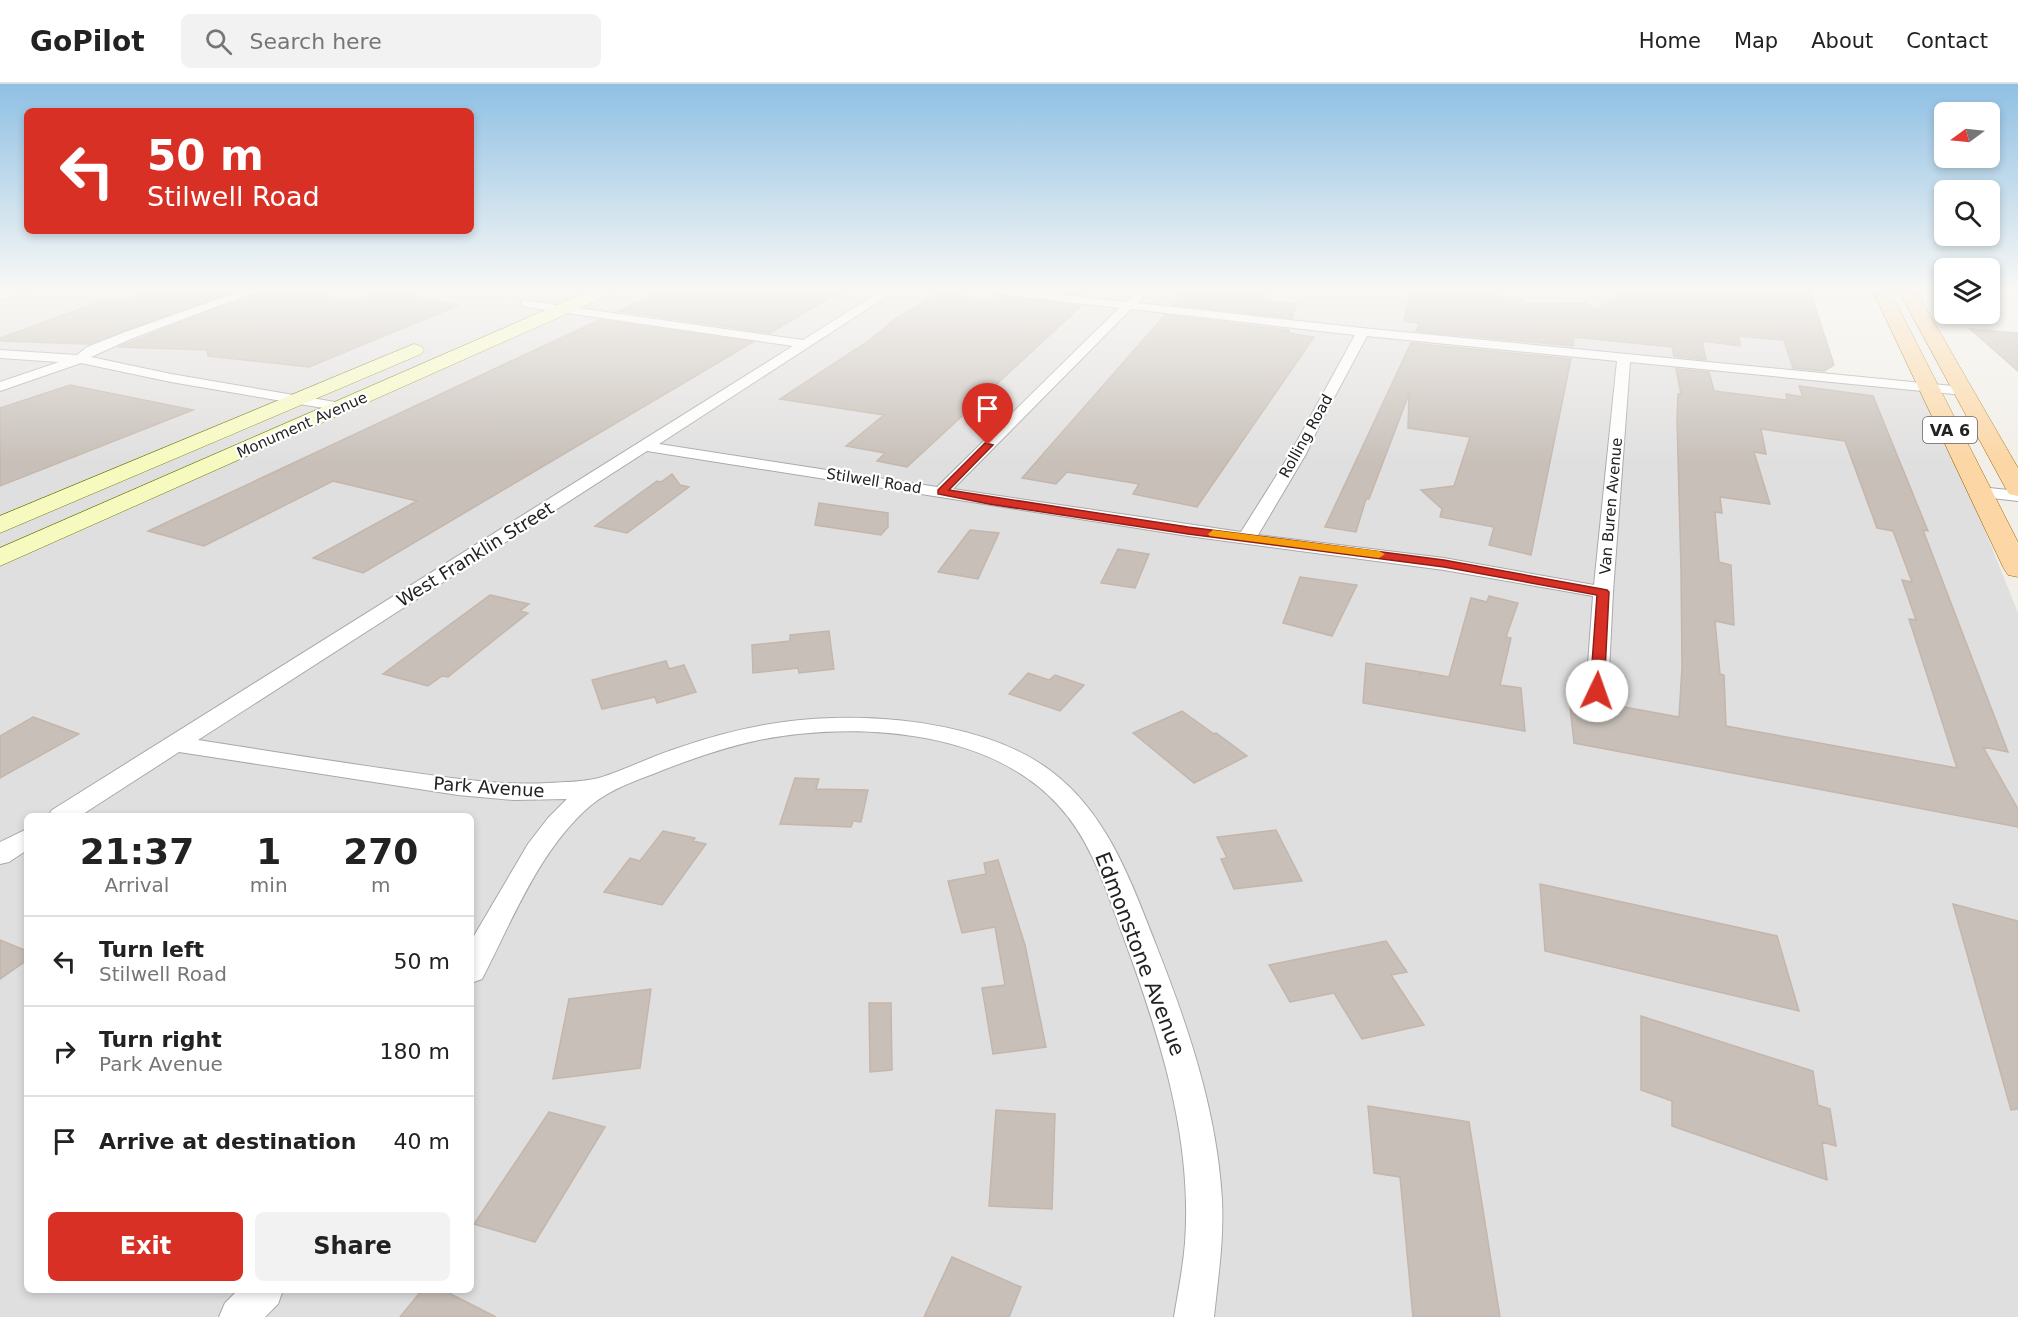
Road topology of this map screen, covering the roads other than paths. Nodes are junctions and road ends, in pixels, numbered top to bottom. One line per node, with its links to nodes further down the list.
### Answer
1 (96, 349): 12 (street)
2 (418, 349): 16 (street, Monument Avenue)
3 (460, 349): 17 (street, Monument Avenue)
4 (799, 349): 18 (street, West Franklin Street)
5 (1086, 349): 20 (street)
6 (1355, 349): 24 (street, Rolling Road)
7 (1529, 349): 11 (street)
8 (1909, 349): 14 (main road, VA 6)
9 (1939, 349): 15 (main road, VA 6)
10 (0, 354): 12 (street)
11 (1624, 358): 14 (street); 27 (street, Van Buren Avenue)
12 (80, 359): 13 (street); 16 (street)
13 (0, 387)
14 (1929, 388): 15 (street); 21 (main road, VA 6)
15 (1963, 391): 19 (main road, VA 6)
16 (296, 400): 17 (street); 23 (street, Monument Avenue)
17 (341, 407): 25 (street, Monument Avenue)
18 (644, 446): 20 (street, Stilwell Road); 29 (street, West Franklin Street)
19 (2018, 489)
20 (941, 492): 24 (street, Stilwell Road)
21 (1980, 492): 22 (street); 26 (main road, VA 6)
22 (2018, 496)
23 (0, 525)
24 (1247, 538): 27 (street, Stilwell Road)
25 (0, 558)
26 (2018, 569)
27 (1603, 592): 28 (street, Van Buren Avenue)
28 (1597, 691)
29 (175, 744): 30 (street, Park Avenue); 31 (street, West Franklin Street)
30 (606, 784): 34 (street, Park Avenue); 37 (street, Edmonstone Avenue)
31 (66, 813)
32 (24, 839): 33 (street)
33 (0, 855)
34 (474, 965)
35 (261, 1293): 36 (street)
36 (239, 1317)
37 (1194, 1317)

